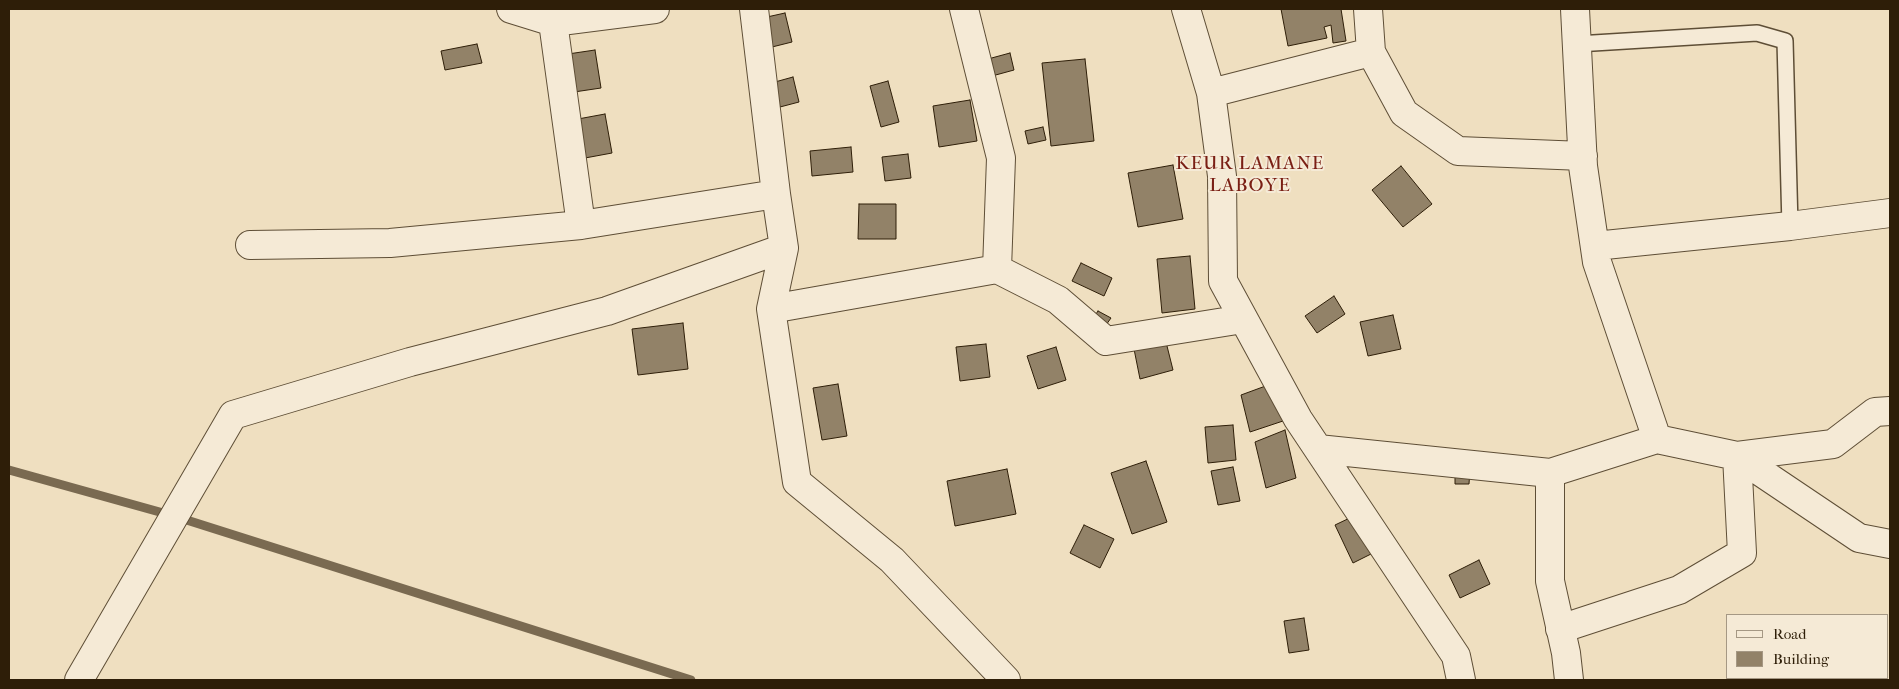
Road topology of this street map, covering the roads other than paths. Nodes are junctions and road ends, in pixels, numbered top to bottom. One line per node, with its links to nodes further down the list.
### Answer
1 (511, 9): 8 (street)
2 (654, 9): 8 (street)
3 (754, 9): 13 (street)
4 (964, 9): 20 (street)
5 (1186, 9): 11 (street)
6 (1368, 9): 10 (street)
7 (1574, 9): 9 (street)
8 (553, 22): 15 (street)
9 (1577, 44): 12 (street); 16 (lane)
10 (1371, 52): 11 (street); 12 (street)
11 (1211, 93): 22 (street)
12 (1583, 156): 18 (street)
13 (776, 194): 15 (street); 19 (street)
14 (1890, 214): 16 (street)
15 (581, 225): 17 (street)
16 (1790, 226): 18 (street)
17 (250, 245)
18 (1595, 246): 24 (street)
19 (784, 248): 21 (street); 30 (street)
20 (997, 269): 21 (street); 22 (street)
21 (771, 309): 31 (street)
22 (1243, 318): 25 (street)
23 (1890, 412): 26 (street)
24 (1658, 439): 26 (street); 27 (street)
25 (1318, 449): 27 (street); 32 (street)
26 (1737, 456): 28 (street); 29 (street)
27 (1550, 473): 29 (street)
28 (1890, 544)
29 (1560, 629): 33 (street)
30 (79, 680)
31 (1006, 680)
32 (1461, 680)
33 (1569, 680)

